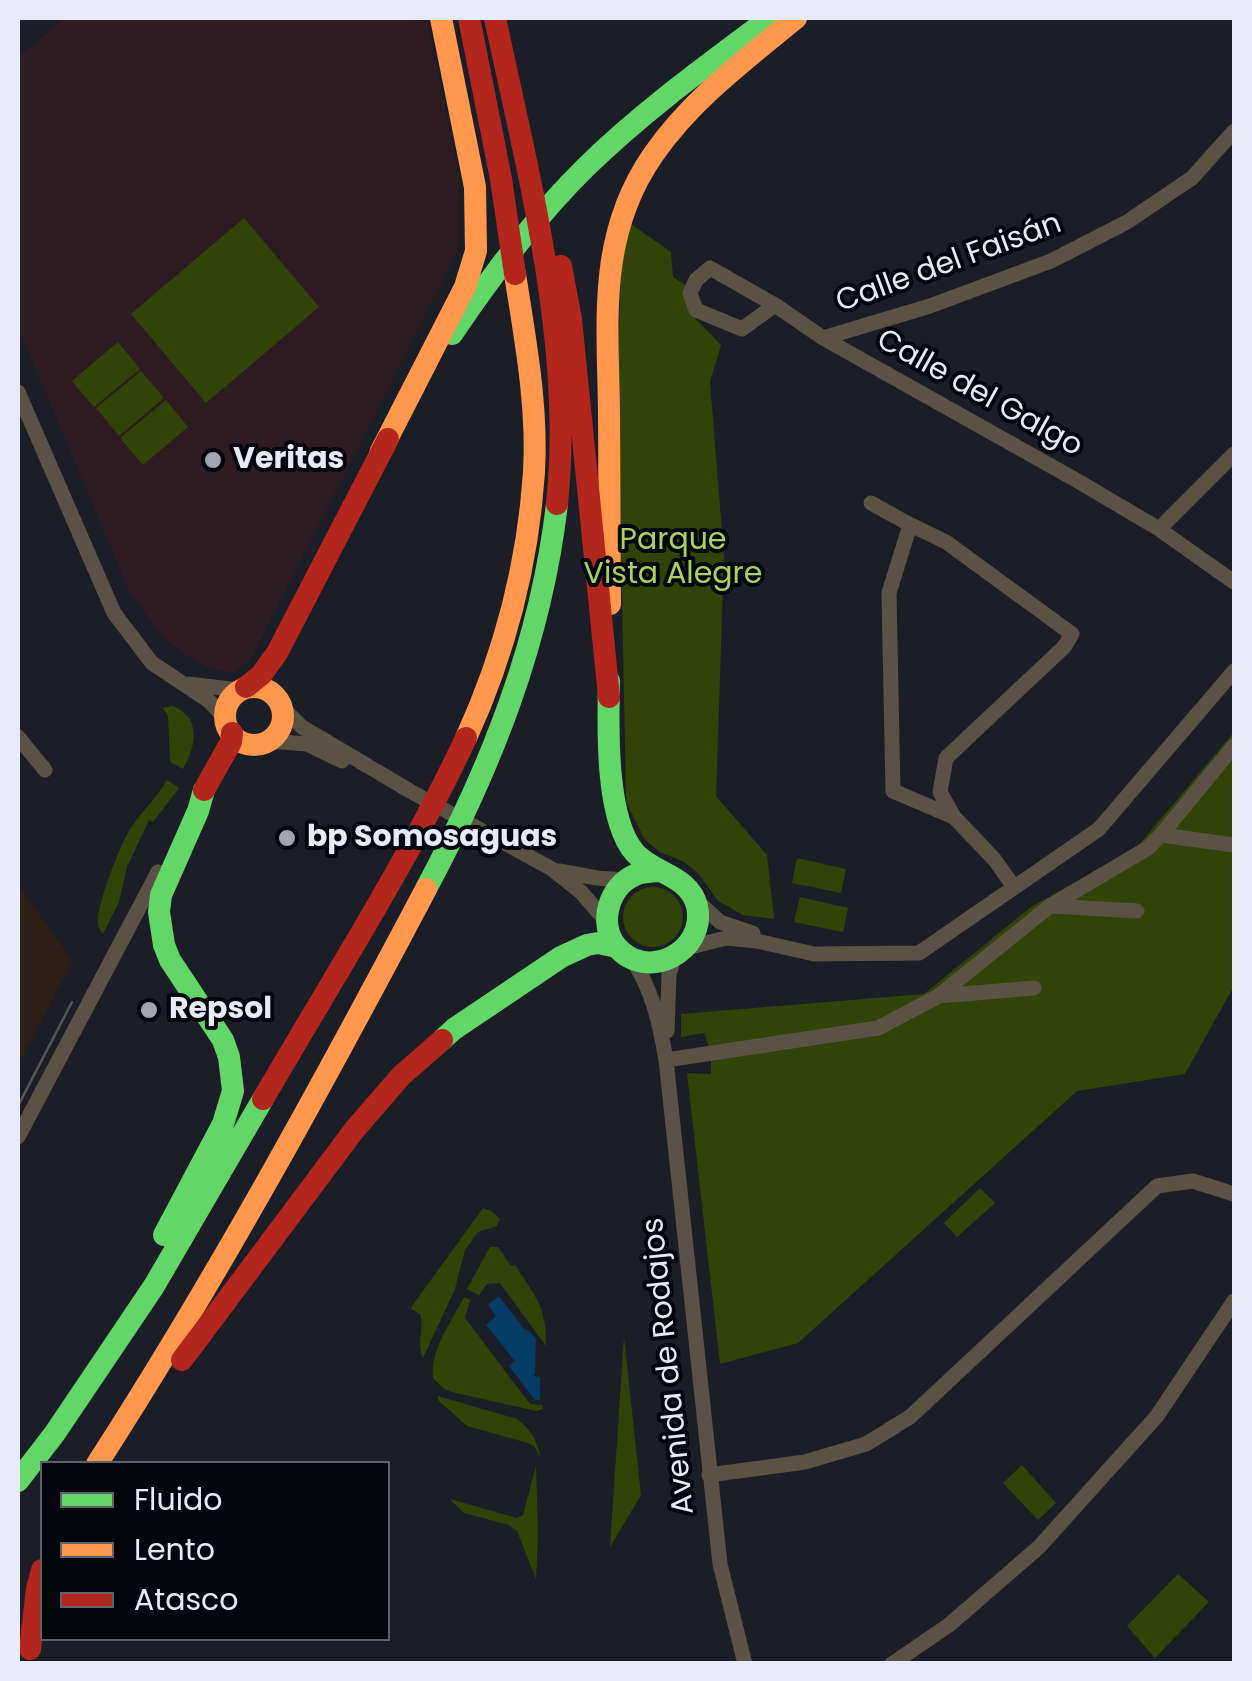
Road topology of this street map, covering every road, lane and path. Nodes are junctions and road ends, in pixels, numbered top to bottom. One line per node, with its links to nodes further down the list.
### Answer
1 (441, 18): 10 (main road)
2 (469, 18): 48 (main road)
3 (497, 18): 19 (main road); 49 (main road)
4 (770, 18): 10 (main road)
5 (796, 18): 19 (main road)
6 (1234, 132): 8 (street, Calle del Faisán)
7 (775, 305): 7 (street, Calle del Galgo); 8 (street, Calle del Galgo)
8 (823, 338): 14 (street, Calle del Galgo)
9 (18, 392): 17 (street)
10 (380, 453): 18 (main road)
11 (1234, 454): 14 (street)
12 (871, 503): 13 (street)
13 (910, 525): 28 (street); 28 (street)
14 (1158, 530): 15 (street, Calle del Galgo)
15 (1234, 582)
16 (1234, 671): 34 (street)
17 (180, 683): 18 (street); 21 (street)
18 (243, 688): 20 (main road); 21 (main road)
19 (608, 697): 32 (main road)
20 (282, 707): 23 (main road); 27 (street)
21 (229, 726): 23 (main road); 26 (main road)
22 (18, 737): 25 (street)
23 (270, 741): 27 (street)
24 (1234, 746): 29 (street)
25 (45, 770)
26 (204, 790): 45 (street); 48 (main road)
27 (410, 791): 31 (street)
28 (954, 817): 34 (street)
29 (1162, 836): 30 (street); 36 (street)
30 (1234, 845)
31 (552, 869): 33 (street); 38 (street)
32 (658, 871): 33 (main road); 35 (main road)
33 (624, 880): 38 (main road)
34 (1014, 887): 41 (street)
35 (694, 899): 40 (main road); 41 (street)
36 (1050, 906): 37 (street); 43 (street)
37 (1136, 911)
38 (606, 921): 39 (main road)
39 (624, 952): 40 (main road); 44 (street, Avenida de Rodajos); 50 (main road)
40 (680, 953): 41 (street); 44 (street, Avenida de Rodajos)
41 (814, 954)
42 (1034, 988): 43 (street)
43 (938, 996): 44 (street)
44 (666, 1060): 51 (street, Avenida de Rodajos)
45 (18, 1137)
46 (1234, 1194): 51 (street)
47 (1234, 1301): 57 (street)
48 (55, 1433): 52 (main road)
49 (101, 1461)
50 (101, 1461)
51 (709, 1475): 56 (street, Avenida de Rodajos)
52 (18, 1481)
53 (40, 1578): 55 (main road)
54 (18, 1620): 55 (main road)
55 (31, 1656)
56 (745, 1664)
57 (892, 1664)

